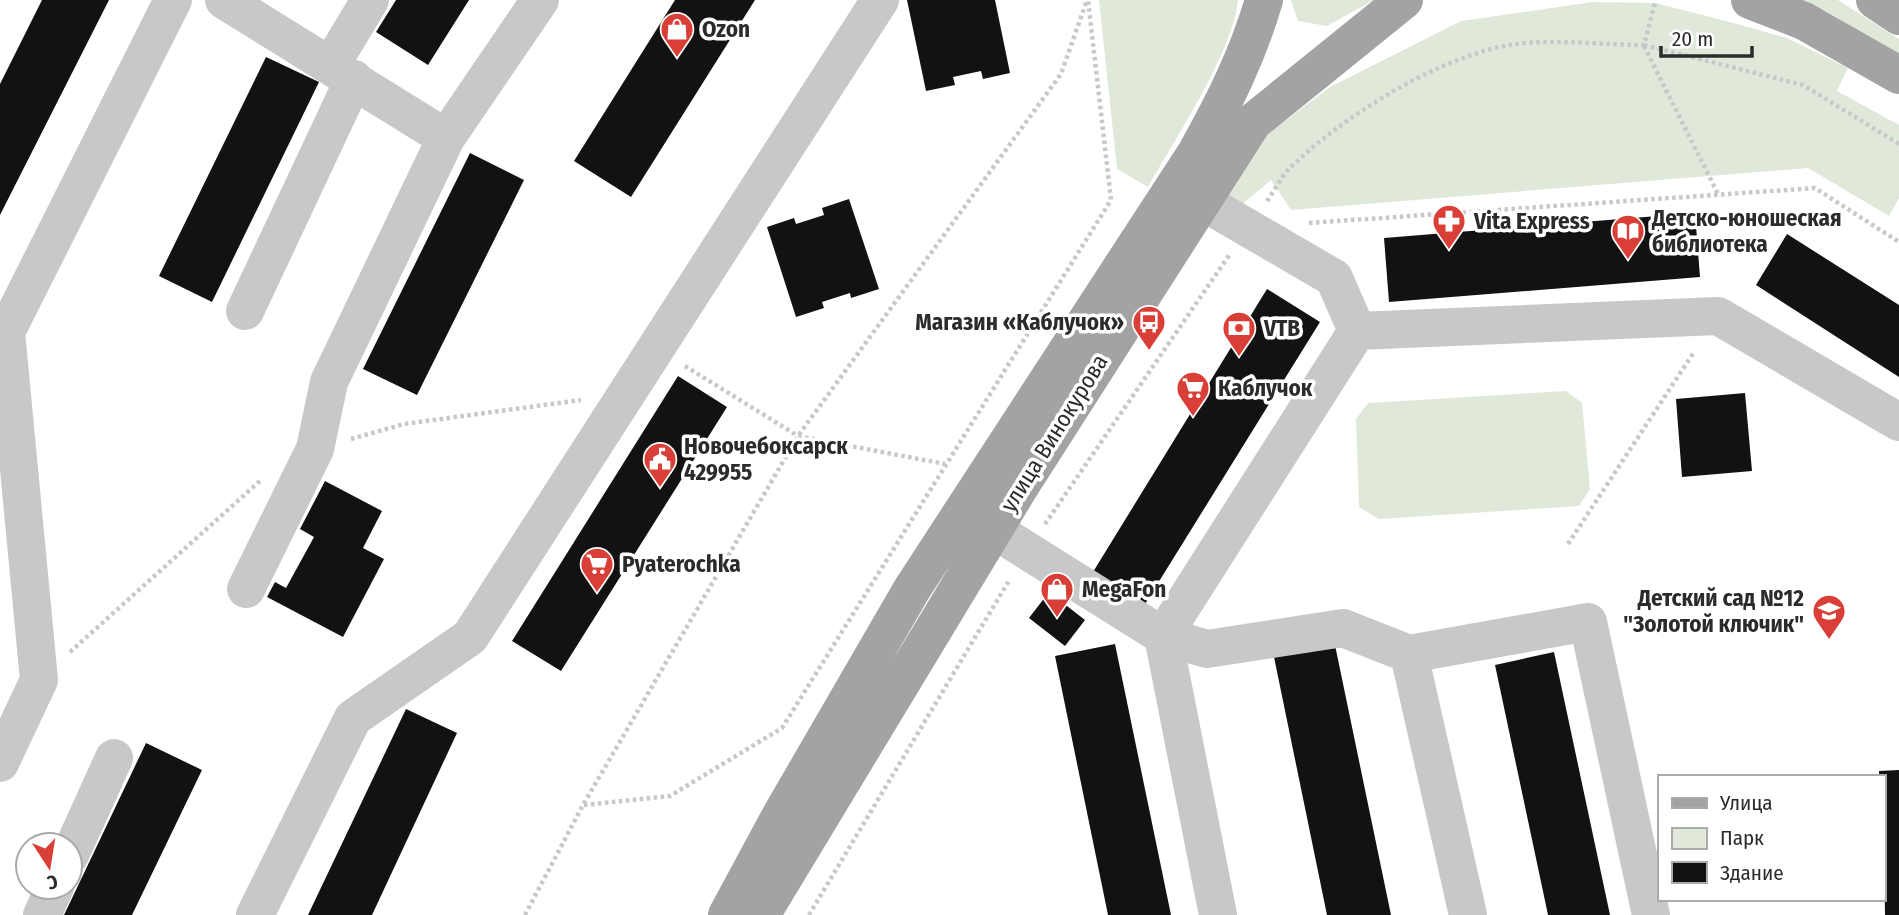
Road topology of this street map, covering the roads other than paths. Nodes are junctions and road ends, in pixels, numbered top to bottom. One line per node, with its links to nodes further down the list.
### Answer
1 (173, 0): 23 (lane)
2 (224, 0): 11 (lane)
3 (370, 0): 11 (lane)
4 (540, 0): 13 (lane)
5 (880, 0): 25 (lane)
6 (1264, 0): 26 (main road, улица Винокурова)
7 (1405, 0): 14 (main road, улица Винокурова)
8 (1750, 0): 12 (main road)
9 (1875, 0): 10 (main road)
10 (1899, 16)
11 (343, 72): 13 (lane); 15 (lane)
12 (1899, 75)
13 (446, 138): 19 (lane)
14 (1200, 200): 16 (lane); 18 (main road, улица Винокурова)
15 (246, 311)
16 (1357, 331): 17 (lane); 20 (lane)
17 (1899, 422)
18 (994, 530): 20 (lane); 27 (main road, улица Винокурова)
19 (246, 589)
20 (1163, 636): 21 (lane); 28 (lane)
21 (1409, 654): 29 (lane); 30 (lane)
22 (114, 758): 24 (lane)
23 (0, 763)
24 (81, 831)
25 (255, 915)
26 (727, 915)
27 (761, 915)
28 (1219, 915)
29 (1468, 915)
30 (1651, 915)

